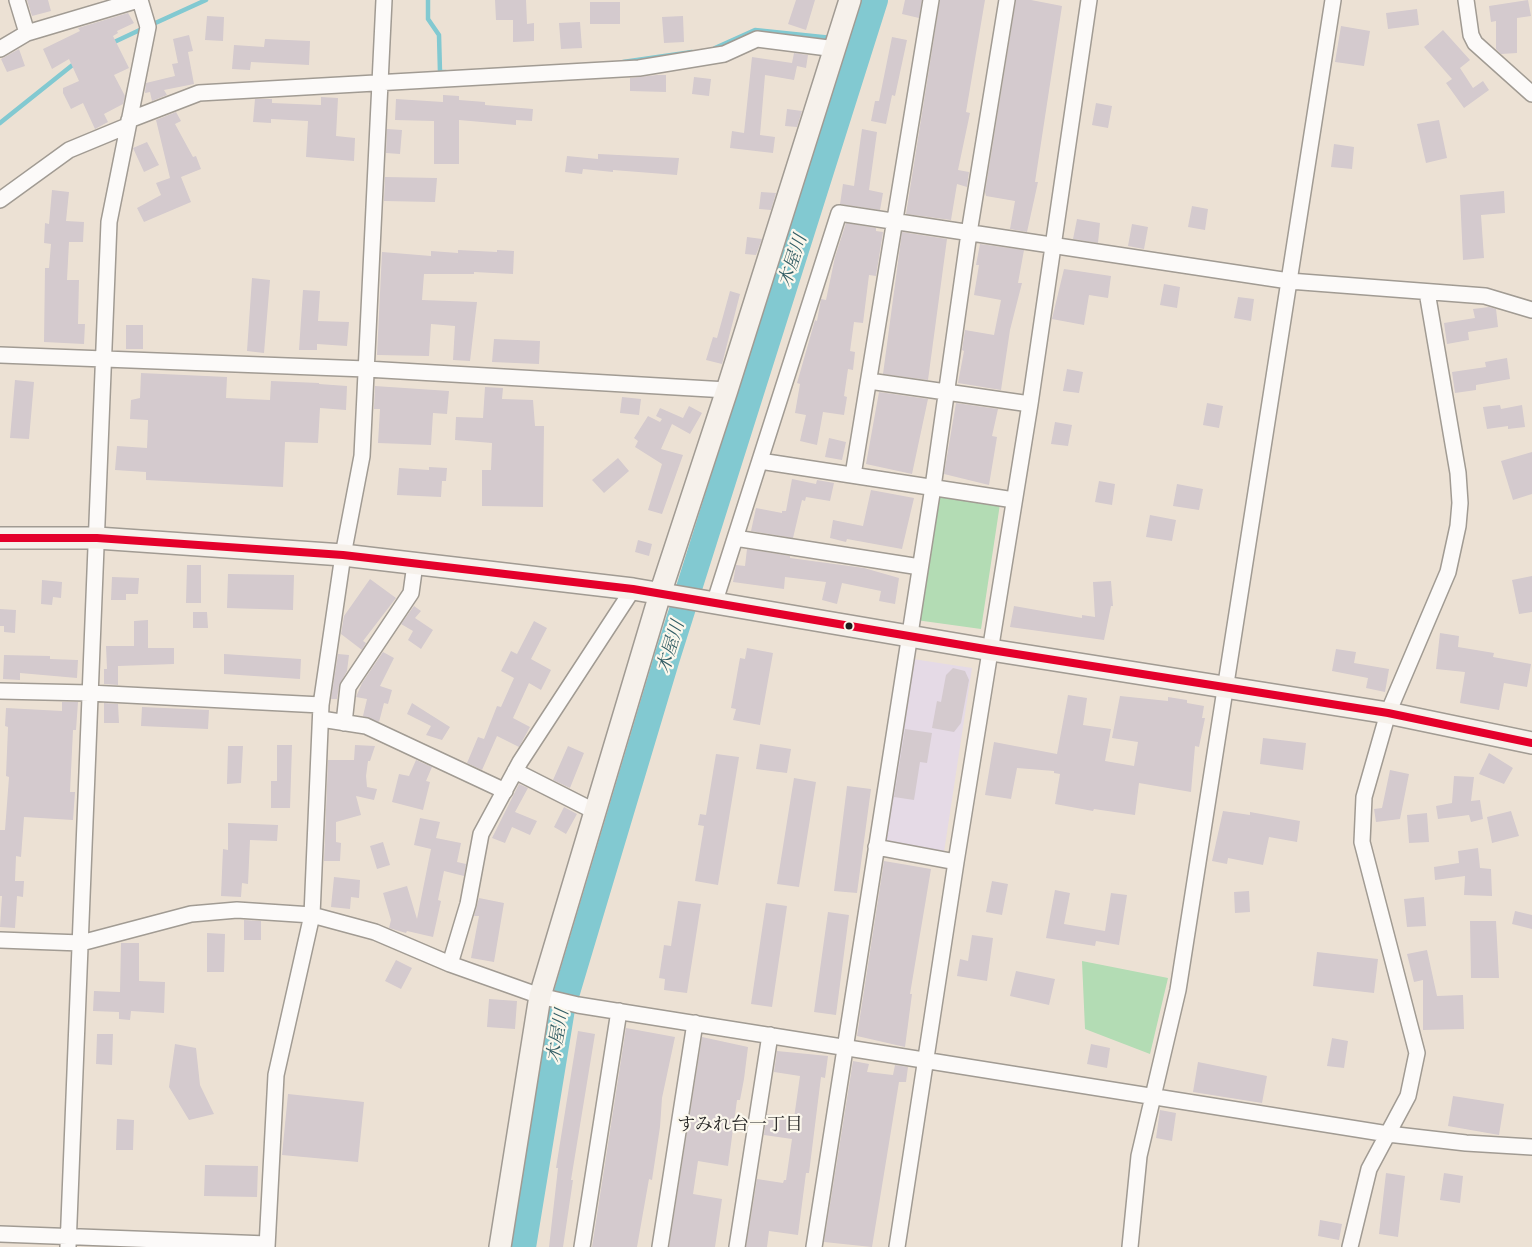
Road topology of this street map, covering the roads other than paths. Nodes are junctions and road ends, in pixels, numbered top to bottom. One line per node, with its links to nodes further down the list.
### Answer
1 (18, 0): 10 (street)
2 (139, 0): 10 (street); 15 (street)
3 (384, 0): 13 (street)
4 (850, 0): 12 (street)
5 (931, 0): 17 (street)
6 (1007, 0): 18 (street)
7 (1089, 0): 19 (street)
8 (1333, 0): 20 (street)
9 (1466, 0): 14 (street)
10 (27, 33): 11 (street)
11 (0, 49)
12 (836, 49): 13 (street); 27 (street)
13 (380, 84): 15 (street); 25 (street)
14 (1532, 94)
15 (128, 123): 16 (street); 24 (street)
16 (0, 200)
17 (895, 222): 18 (street); 26 (street); 30 (street)
18 (969, 233): 19 (street); 28 (street)
19 (1052, 246): 20 (street); 29 (street)
20 (1289, 282): 21 (street); 45 (street)
21 (1427, 292): 22 (street); 49 (street)
22 (1532, 310)
23 (0, 355): 24 (street)
24 (104, 360): 25 (street); 35 (street)
25 (366, 369): 27 (street); 37 (street)
26 (868, 381): 28 (street); 31 (street)
27 (728, 390): 41 (street)
28 (946, 392): 29 (street); 32 (street)
29 (1030, 404): 33 (street)
30 (760, 460): 31 (street); 36 (street)
31 (853, 475): 32 (street)
32 (933, 487): 33 (street); 39 (street)
33 (1014, 500): 44 (street)
34 (0, 538): 35 (street)
35 (97, 538): 37 (street); 47 (street)
36 (735, 538): 39 (street); 42 (street)
37 (343, 555): 38 (street); 48 (street)
38 (416, 564): 40 (street); 50 (street)
39 (920, 568): 43 (street)
40 (633, 589): 41 (street); 52 (street)
41 (666, 595): 42 (street); 54 (street)
42 (711, 604): 43 (street)
43 (910, 637): 44 (street); 55 (street)
44 (991, 650): 45 (street); 56 (street)
45 (1225, 687): 49 (street); 67 (street)
46 (0, 691): 47 (street)
47 (89, 693): 48 (street); 59 (street)
48 (321, 712): 50 (street); 57 (street)
49 (1388, 713): 51 (street); 68 (street)
50 (344, 723): 53 (street)
51 (1532, 743)
52 (515, 771): 53 (street); 54 (street)
53 (505, 791): 60 (street)
54 (596, 812): 61 (street)
55 (876, 848): 56 (street); 65 (street)
56 (956, 862): 66 (street)
57 (312, 915): 59 (street); 60 (street); 72 (street)
58 (0, 940): 59 (street)
59 (81, 942): 71 (street)
60 (450, 964): 61 (street)
61 (540, 996): 62 (street); 73 (street)
62 (619, 1011): 63 (street); 74 (street)
63 (695, 1023): 64 (street); 75 (street)
64 (770, 1036): 65 (street); 76 (street)
65 (845, 1047): 66 (street); 77 (street)
66 (926, 1060): 67 (street); 78 (street)
67 (1151, 1096): 68 (street); 79 (street)
68 (1388, 1134): 69 (street); 80 (street)
69 (1532, 1147)
70 (0, 1234): 71 (street)
71 (68, 1242): 72 (street)
72 (267, 1246)
73 (500, 1247)
74 (582, 1247)
75 (660, 1247)
76 (737, 1247)
77 (814, 1247)
78 (897, 1247)
79 (1130, 1247)
80 (1350, 1247)

